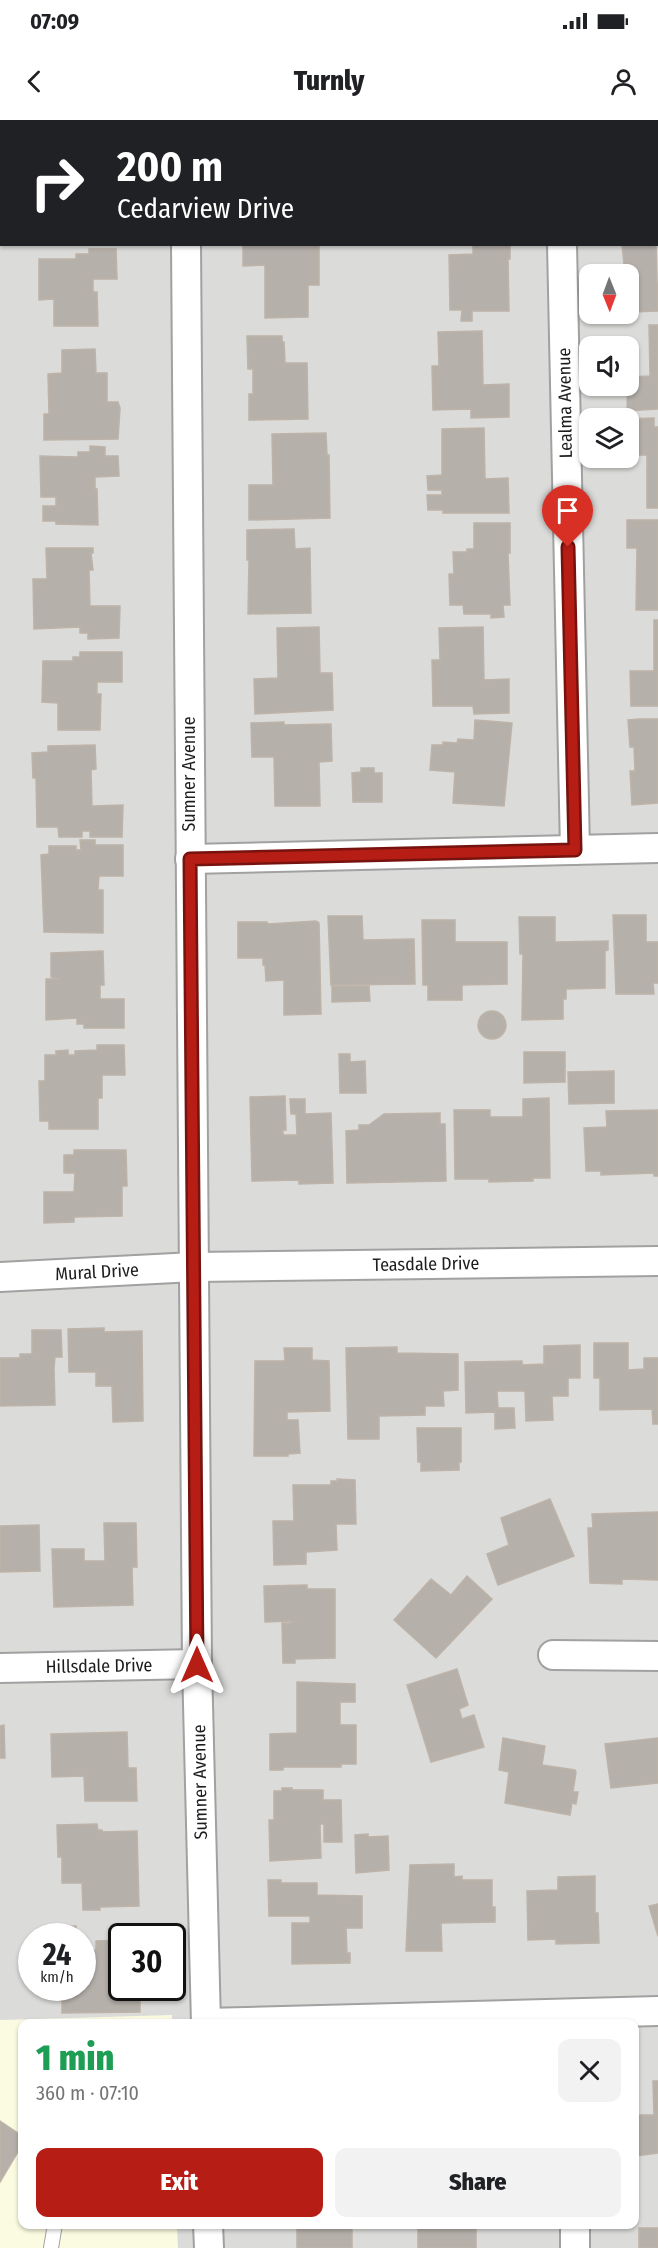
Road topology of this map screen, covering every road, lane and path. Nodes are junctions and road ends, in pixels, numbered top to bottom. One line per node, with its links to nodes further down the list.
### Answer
1 (186, 246): 5 (street, Sumner Avenue)
2 (562, 246): 4 (street, Lealma Avenue)
3 (658, 848): 4 (street)
4 (575, 850): 5 (street)
5 (190, 859): 7 (street, Sumner Avenue)
6 (658, 1261): 7 (street, Teasdale Drive)
7 (194, 1267): 8 (street, Mural Drive); 11 (street, Sumner Avenue)
8 (0, 1277)
9 (553, 1655): 10 (street)
10 (658, 1656)
11 (197, 1665): 12 (street, Hillsdale Drive); 14 (street, Sumner Avenue)
12 (0, 1668)
13 (658, 2011): 15 (street)
14 (206, 2019)
15 (573, 2019)
16 (54, 2229): 19 (lane)
17 (208, 2229): 20 (street)
18 (575, 2229): 21 (street)
19 (51, 2248)
20 (209, 2248)
21 (575, 2248)

